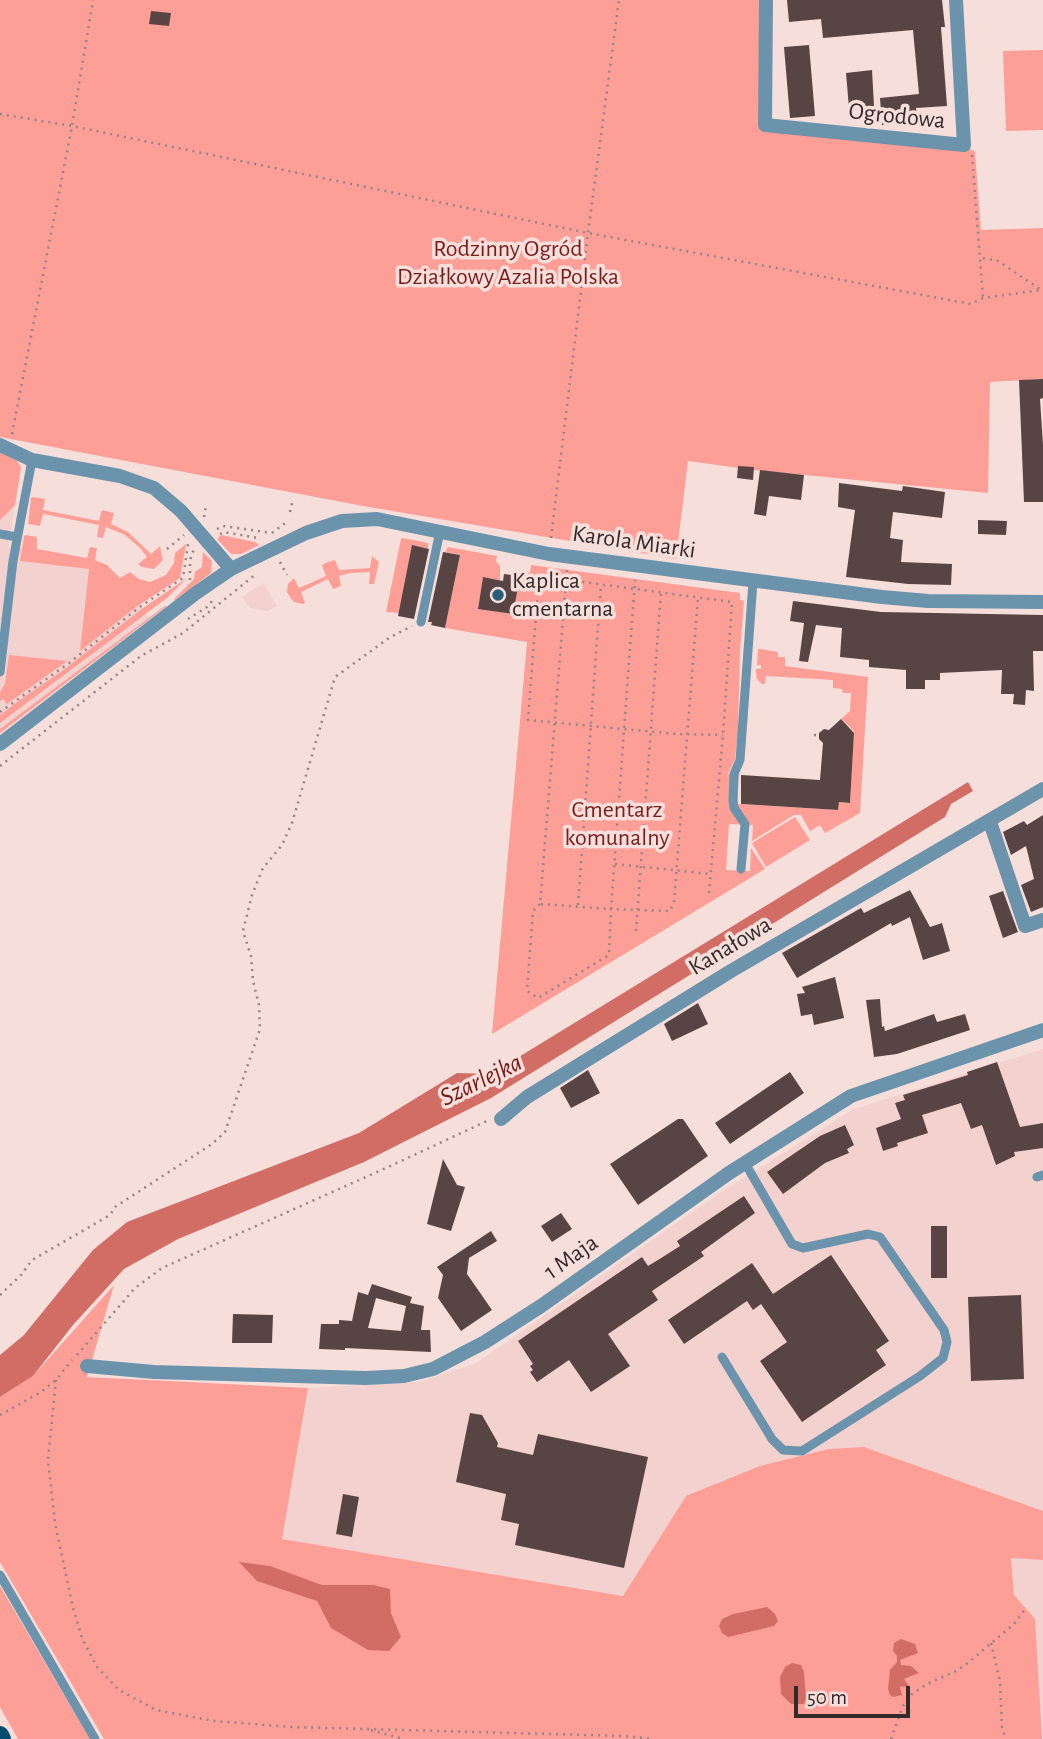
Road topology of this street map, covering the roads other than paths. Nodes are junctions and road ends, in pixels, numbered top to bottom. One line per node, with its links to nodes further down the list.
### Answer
1 (766, 0): 2 (street, Ogrodowa)
2 (956, 0)
3 (3, 446): 4 (street)
4 (32, 460): 7 (lane); 8 (street)
5 (440, 531): 8 (street, Karola Miarki); 9 (street, Karola Miarki); 11 (lane)
6 (0, 534): 7 (lane)
7 (17, 537): 12 (lane)
8 (231, 569): 13 (street, Karola Miarki)
9 (753, 582): 10 (street, Karola Miarki); 16 (lane)
10 (1043, 602)
11 (421, 622)
12 (0, 672)
13 (0, 744)
14 (1043, 789): 15 (street, Kanałowa)
15 (990, 822): 17 (street); 19 (street, Kanałowa)
16 (741, 869)
17 (1043, 920)
18 (1043, 1030): 20 (street, 1 Maja)
19 (501, 1119)
20 (744, 1163): 21 (lane); 22 (street, 1 Maja)
21 (722, 1357)
22 (87, 1366)
23 (0, 1575): 24 (lane)
24 (95, 1739)

